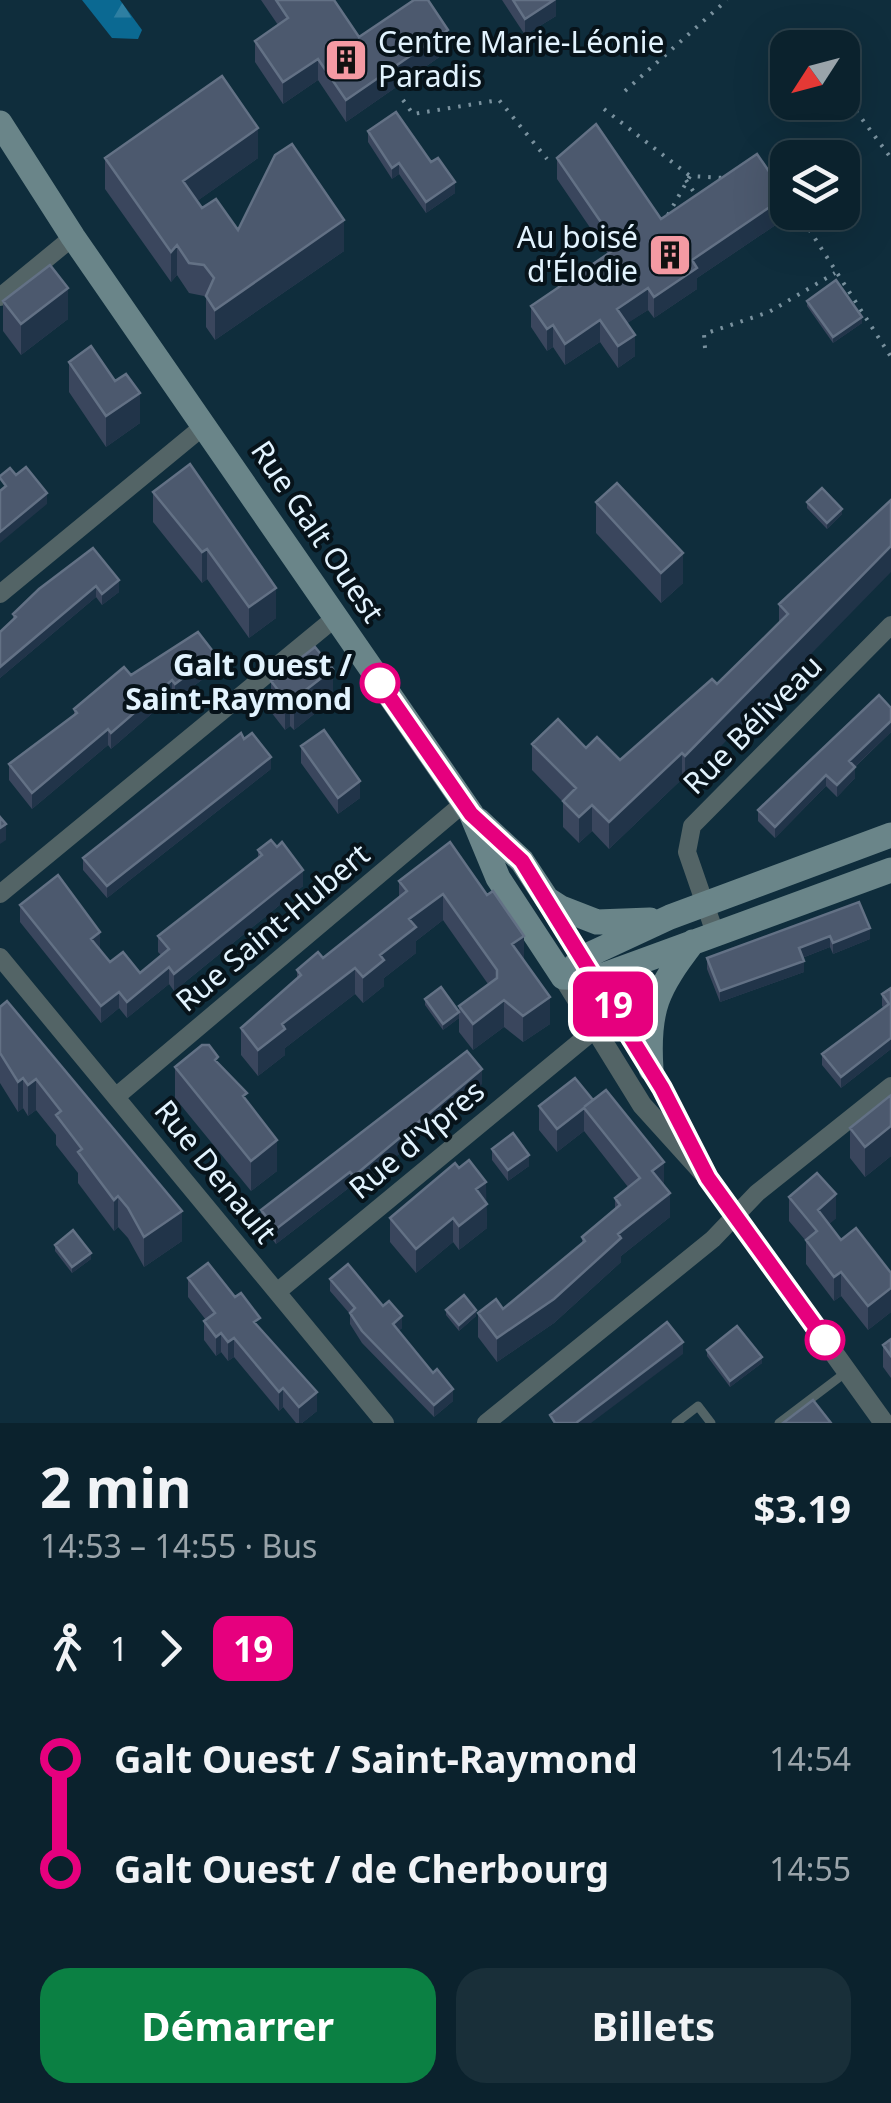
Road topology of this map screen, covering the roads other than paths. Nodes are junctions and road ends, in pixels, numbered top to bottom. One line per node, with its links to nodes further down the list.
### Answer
1 (0, 123): 3 (main road, Rue Galt Ouest)
2 (0, 137): 3 (main road)
3 (19, 157): 4 (main road, Rue Galt Ouest)
4 (74, 237): 5 (street); 6 (main road, Rue Galt Ouest)
5 (0, 297)
6 (204, 425): 7 (street); 8 (main road, Rue Galt Ouest)
7 (0, 594)
8 (335, 618): 10 (main road, Rue Galt Ouest); 13 (street)
9 (891, 625): 15 (street, Rue Béliveau)
10 (467, 808): 14 (main road); 20 (main road, Rue Galt Ouest); 24 (street, Rue Saint-Hubert)
11 (891, 835): 15 (main road)
12 (891, 870): 17 (main road)
13 (0, 894)
14 (547, 899): 16 (main road); 19 (street, Rue Galt Ouest)
15 (704, 904): 16 (main road); 17 (street, Rue Béliveau)
16 (670, 917): 19 (main road)
17 (704, 937): 19 (main road); 22 (main road)
18 (0, 957): 24 (street, Rue Denault)
19 (590, 968): 20 (main road); 22 (street, Rue Galt Ouest)
20 (563, 977): 21 (street, Rue Galt Ouest)
21 (594, 1031): 25 (street, Rue Galt Ouest); 27 (street, Rue d'Ypres)
22 (650, 1069): 25 (street, Rue Galt Ouest)
23 (891, 1086): 26 (street)
24 (118, 1094): 27 (street, Rue Denault)
25 (708, 1178): 26 (street, Rue Galt Ouest)
26 (735, 1216): 28 (street, Rue Galt Ouest); 30 (street)
27 (277, 1292): 29 (street, Rue Denault)
28 (847, 1372): 33 (lane); 34 (street, Rue Galt Ouest)
29 (386, 1423)
30 (486, 1423)
31 (676, 1423): 32 (lane)
32 (710, 1423)
33 (779, 1423)
34 (884, 1423)

